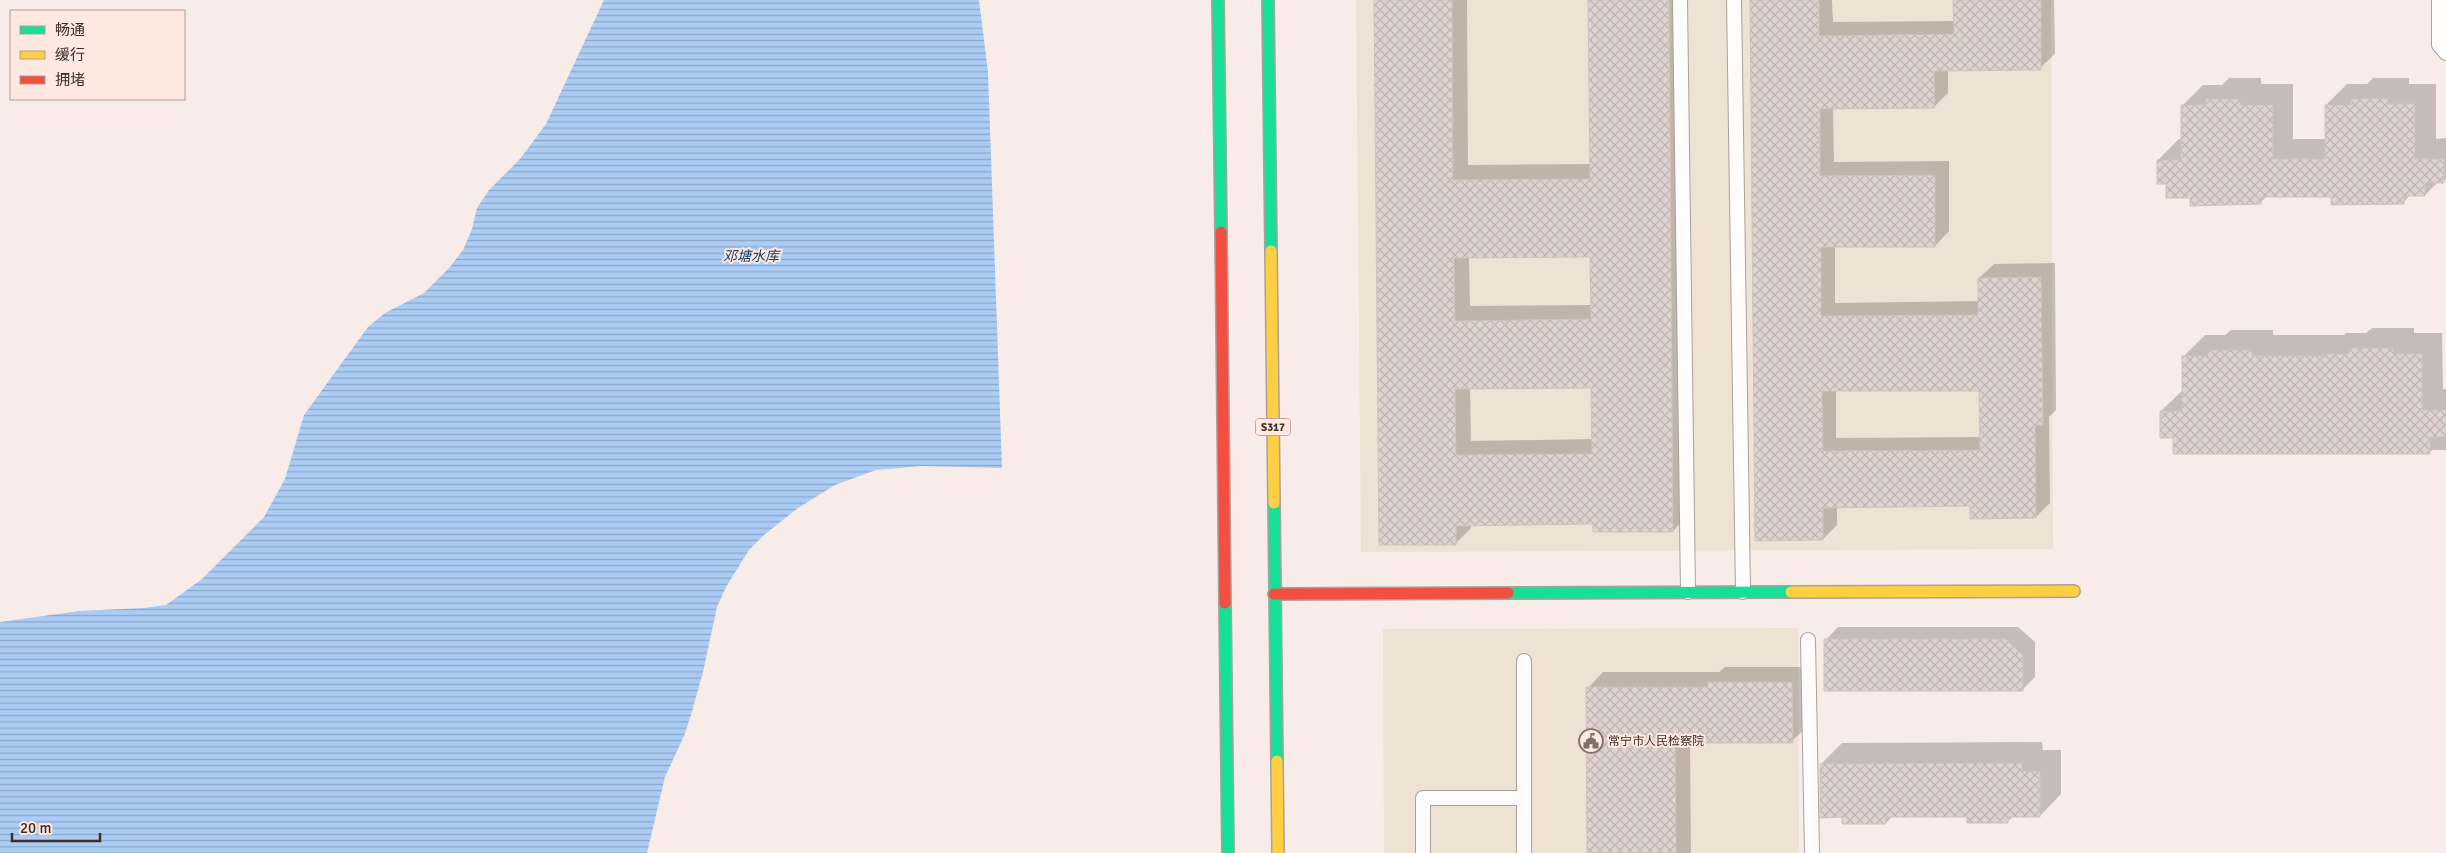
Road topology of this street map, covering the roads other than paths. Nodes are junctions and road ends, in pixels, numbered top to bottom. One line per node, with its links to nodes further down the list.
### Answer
1 (1218, 0): 14 (main road)
2 (1268, 0): 10 (main road, S317)
3 (1680, 0): 8 (lane)
4 (1734, 0): 9 (lane)
5 (2438, 0): 6 (lane)
6 (2446, 53)
7 (2074, 591): 9 (main road)
8 (1688, 592): 9 (main road); 10 (main road)
9 (1742, 592)
10 (1274, 594): 15 (main road, S317)
11 (1808, 640): 18 (lane)
12 (1524, 661): 13 (lane)
13 (1524, 798): 16 (lane); 17 (lane)
14 (1228, 853)
15 (1278, 853)
16 (1423, 853)
17 (1524, 853)
18 (1812, 853)

